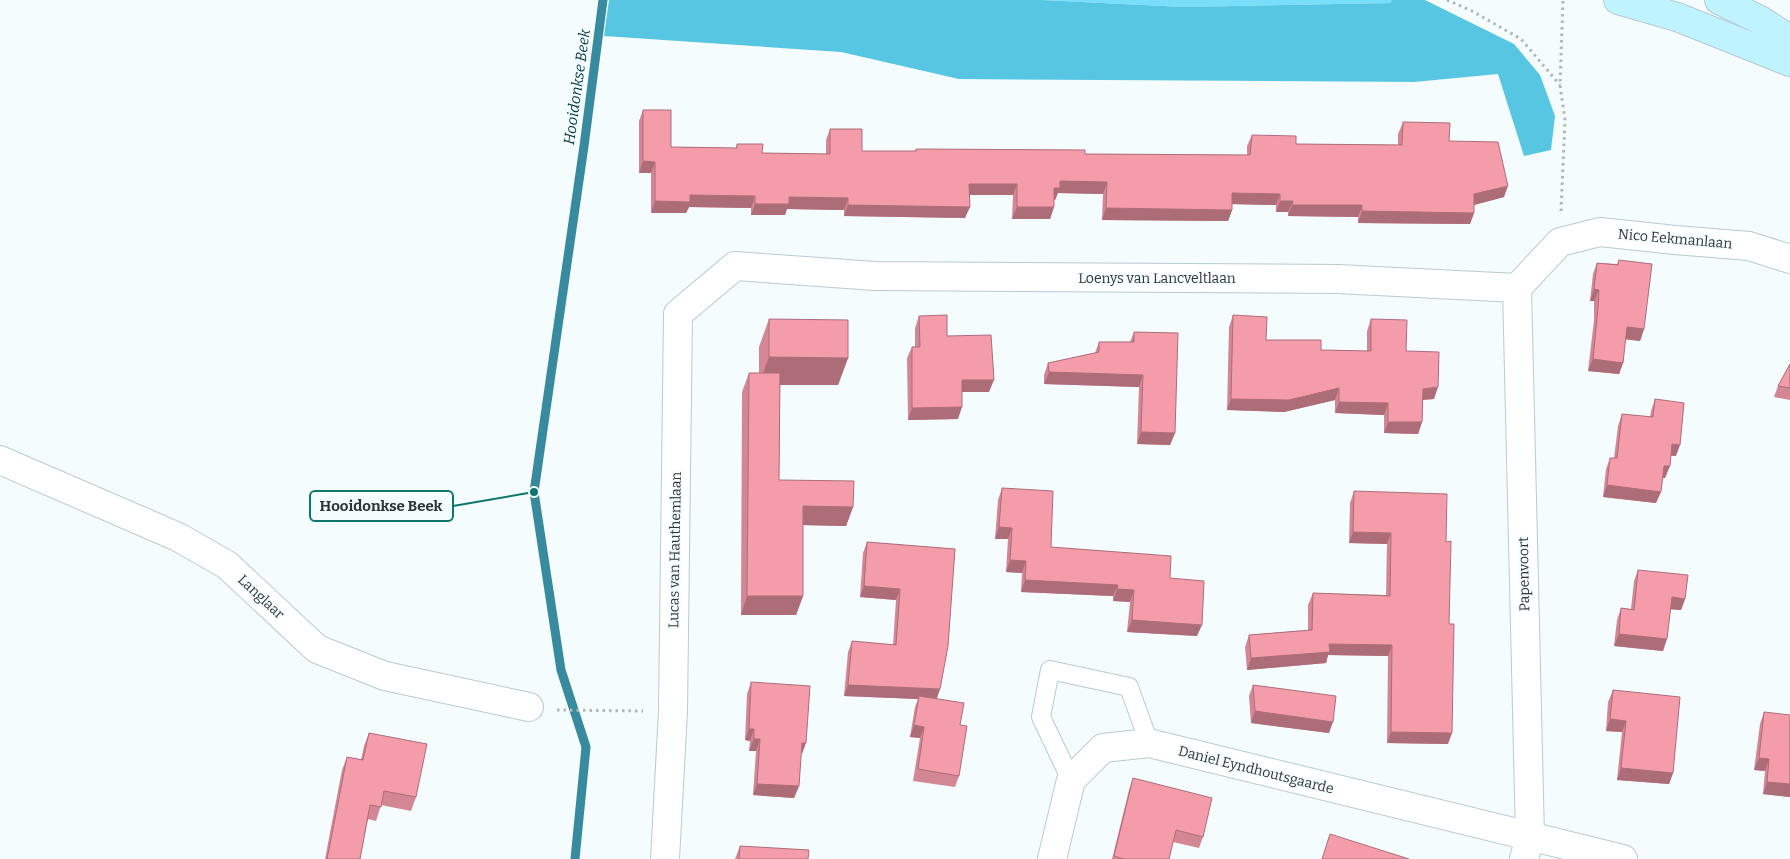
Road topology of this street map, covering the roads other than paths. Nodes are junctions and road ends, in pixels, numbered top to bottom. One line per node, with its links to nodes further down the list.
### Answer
1 (1618, 0): 4 (main road)
2 (1719, 0): 3 (main road)
3 (1790, 39)
4 (1790, 62)
5 (1790, 259): 7 (street, Nico Eekmanlaan)
6 (735, 266): 7 (street, Loenys van Lancveltlaan); 13 (street, Lucas van Hauthemlaan)
7 (1517, 288): 12 (street, Papenvoort)
8 (0, 460): 9 (street, Langlaar)
9 (529, 707)
10 (1149, 743): 11 (street, Daniel Eyndhoutsgaarde); 11 (lane); 12 (street, Daniel Eyndhoutsgaarde)
11 (1072, 780): 14 (street, Daniel Eyndhoutsgaarde)
12 (1527, 848): 15 (street, Daniel Eyndhoutsgaarde)
13 (665, 859)
14 (1052, 859)
15 (1623, 859)

